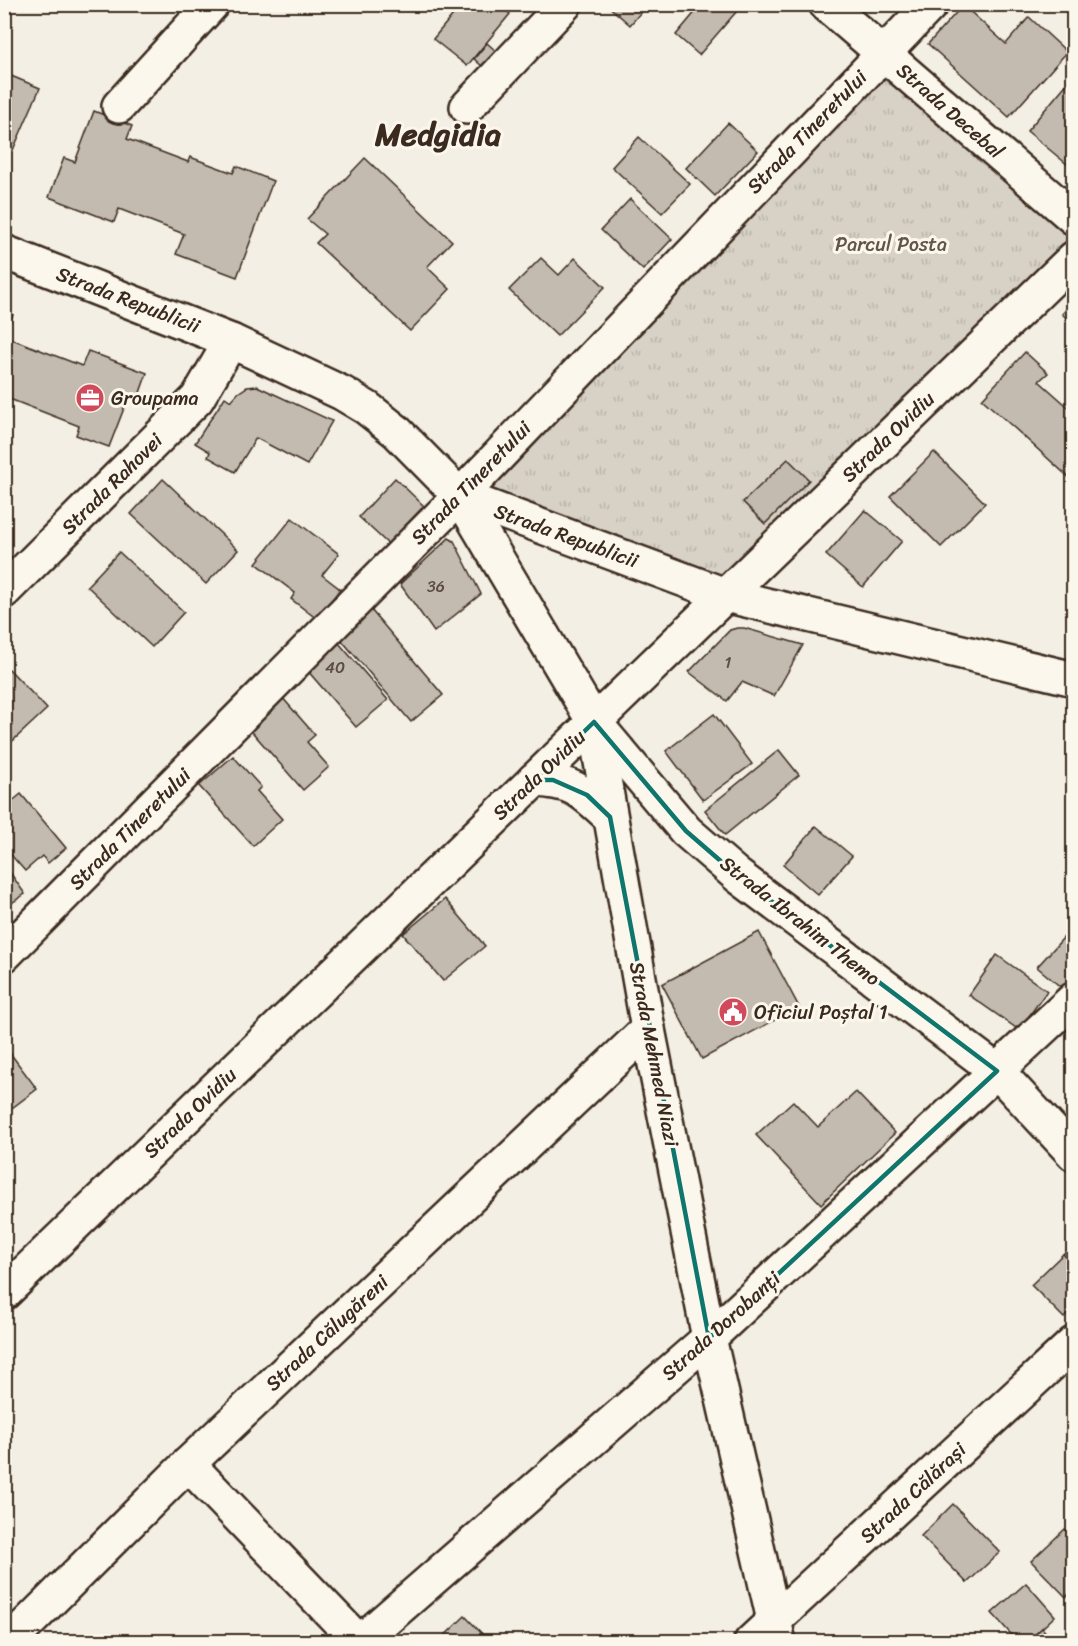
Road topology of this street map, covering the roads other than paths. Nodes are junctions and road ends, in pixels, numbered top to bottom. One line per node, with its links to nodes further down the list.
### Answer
1 (212, 4): 6 (street)
2 (565, 4): 7 (street)
3 (826, 4): 5 (street, Strada Decebal)
4 (931, 4): 5 (street, Strada Tineretului)
5 (883, 52): 8 (street, Strada Decebal); 12 (street, Strada Tineretului)
6 (119, 106)
7 (467, 107)
8 (1074, 218)
9 (4, 252): 11 (street, Strada Republicii)
10 (1074, 258): 14 (street, Strada Ovidiu)
11 (231, 341): 12 (street, Strada Republicii); 13 (street, Strada Rahovei)
12 (460, 496): 14 (street, Strada Republicii); 16 (street, Strada Mehmed Niazi); 19 (street, Strada Tineretului)
13 (4, 591)
14 (725, 595): 15 (street, Strada Republicii); 16 (street, Strada Ovidiu)
15 (1074, 679)
16 (594, 722): 17 (street, Strada Ovidiu); 18 (street, Strada Mehmed Niazi); 22 (street, Strada Ibrahim Themo)
17 (534, 780): 18 (street); 24 (street, Strada Ovidiu)
18 (610, 817): 21 (street, Strada Mehmed Niazi)
19 (4, 955)
20 (1074, 999): 22 (street, Strada Dorobanți)
21 (648, 1029): 25 (street, Strada Mehmed Niazi); 27 (street, Strada Călugăreni)
22 (997, 1071): 23 (street, Strada Ibrahim Themo); 25 (street, Strada Dorobanți)
23 (1074, 1154)
24 (4, 1293)
25 (709, 1338): 28 (street, Strada Mehmed Niazi); 30 (street, Strada Dorobanți)
26 (1074, 1343): 28 (street, Strada Călărași)
27 (188, 1464): 29 (street, Strada Călugăreni); 30 (street)
28 (768, 1635)
29 (9, 1641)
30 (360, 1641)

